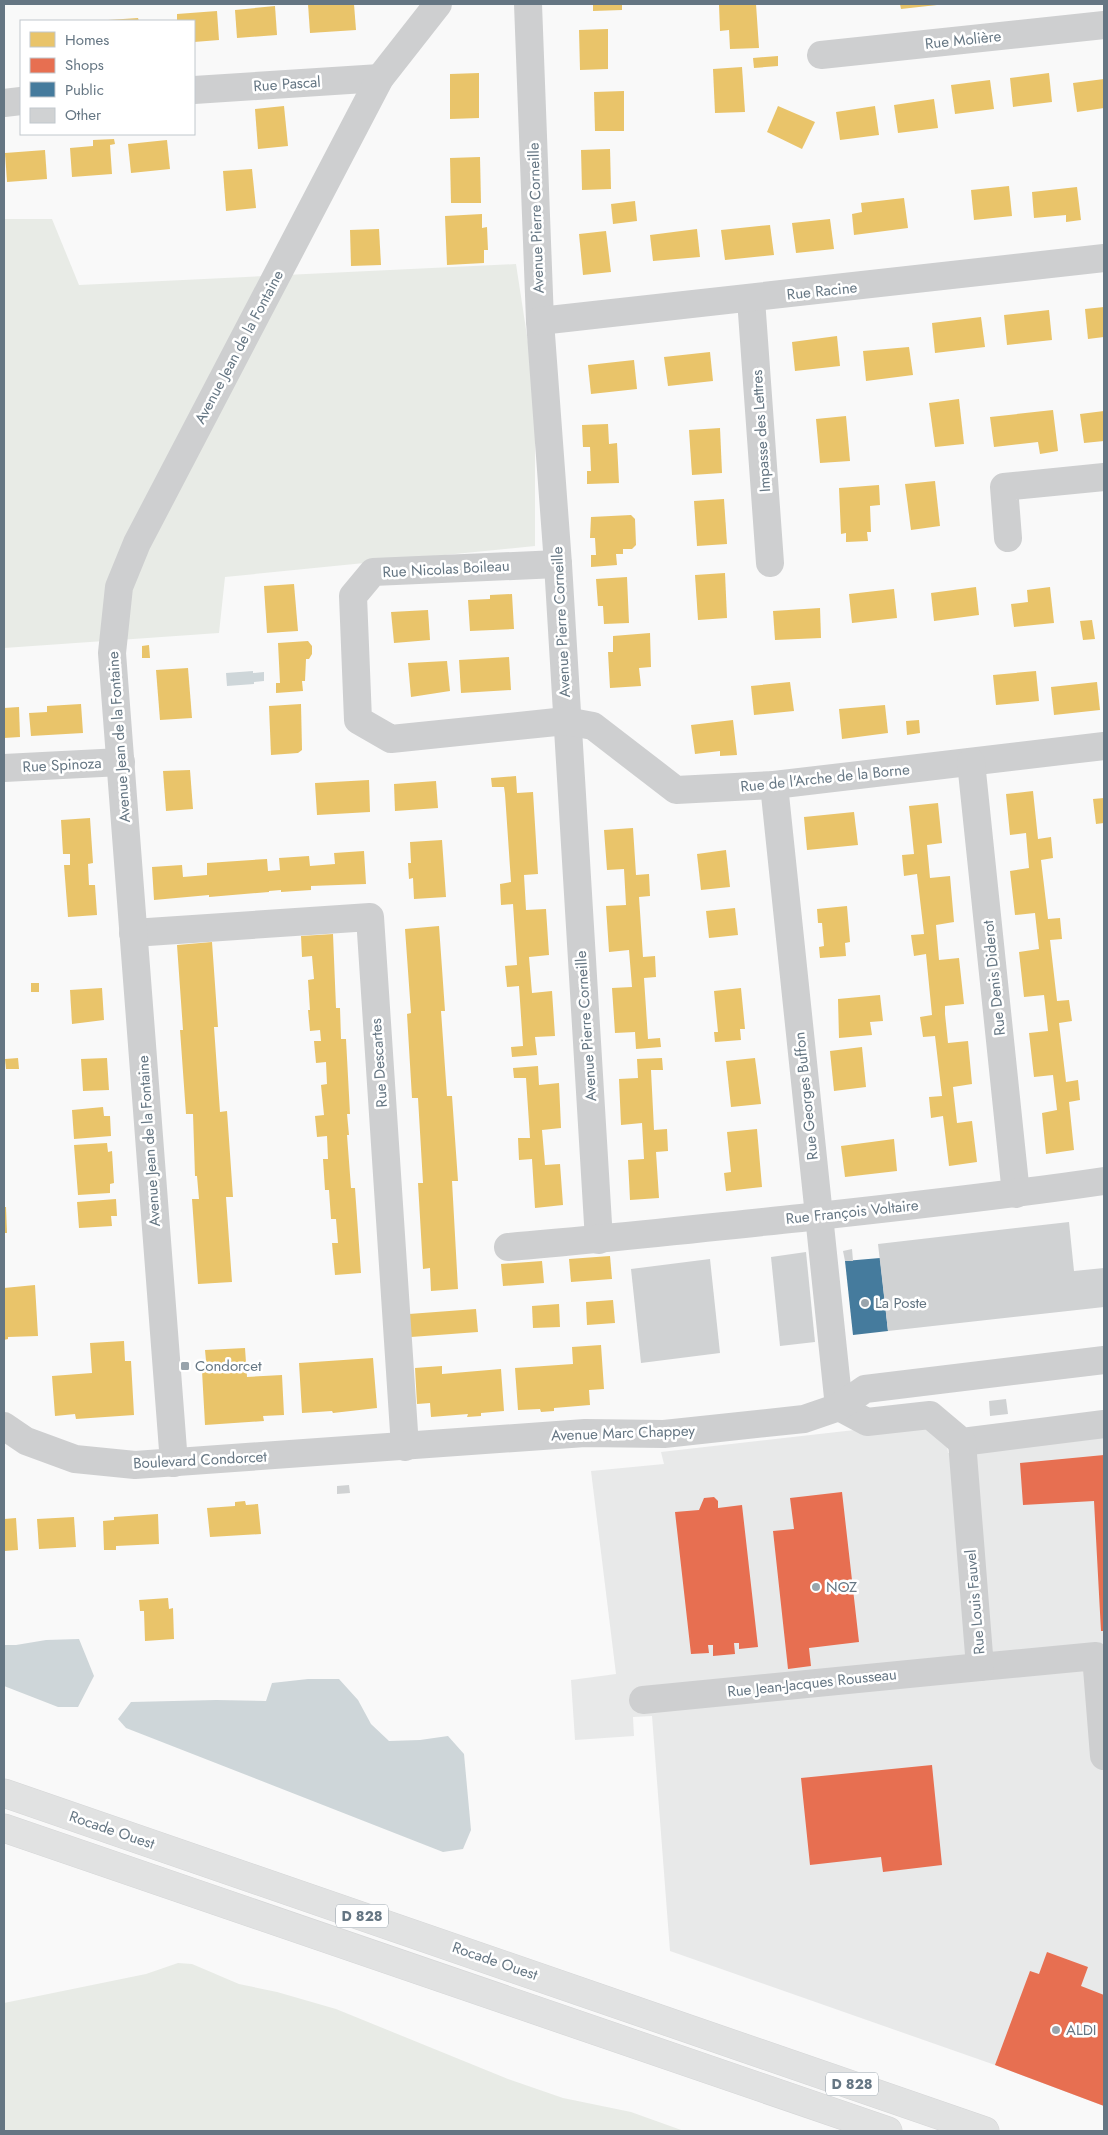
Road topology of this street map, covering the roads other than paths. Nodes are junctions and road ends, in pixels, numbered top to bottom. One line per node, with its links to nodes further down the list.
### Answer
1 (438, 4): 5 (street, Avenue Jean de la Fontaine)
2 (528, 4): 11 (street, Avenue Pierre Corneille)
3 (1104, 25): 4 (street, Rue Molière)
4 (821, 55)
5 (380, 78): 6 (street, Rue Pascal); 18 (street, Avenue Jean de la Fontaine)
6 (195, 90)
7 (20, 101): 8 (street)
8 (4, 102)
9 (1104, 258): 10 (street, Rue Racine)
10 (751, 299): 11 (street, Rue Racine); 15 (street, Impasse des Lettres)
11 (540, 321): 14 (street, Avenue Pierre Corneille)
12 (1104, 477): 13 (street)
13 (1008, 538)
14 (558, 564): 16 (street, Avenue Pierre Corneille); 16 (street, Rue Nicolas Boileau)
15 (770, 564)
16 (566, 721): 21 (street, Rue de l'Arche de la Borne); 26 (street, Avenue Pierre Corneille)
17 (1104, 746): 19 (street, Rue de l'Arche de la Borne)
18 (121, 762): 20 (street, Rue Spinoza); 22 (street, Avenue Jean de la Fontaine)
19 (972, 762): 21 (street, Rue de l'Arche de la Borne); 24 (street, Rue Denis Diderot)
20 (4, 768)
21 (774, 785): 25 (street, Rue Georges Buffon)
22 (133, 933): 33 (street, Rue Descartes); 34 (street, Avenue Jean de la Fontaine)
23 (1104, 1182): 24 (street, Rue François Voltaire)
24 (1016, 1194): 25 (street, Rue François Voltaire)
25 (818, 1216): 26 (street, Rue François Voltaire); 29 (street, Rue Georges Buffon)
26 (599, 1240): 27 (street, Rue François Voltaire)
27 (508, 1247)
28 (1104, 1360): 29 (street, Avenue Marc Chappey)
29 (839, 1407): 32 (street); 33 (street, Avenue Marc Chappey)
30 (1104, 1424): 32 (street)
31 (4, 1426): 34 (street, Boulevard Condorcet)
32 (962, 1442): 35 (street, Rue Louis Fauvel)
33 (405, 1447): 34 (street, Boulevard Condorcet)
34 (174, 1463)
35 (980, 1667): 36 (street, Rue Jean-Jacques Rousseau); 37 (street, Rue Louis Fauvel)
36 (643, 1700)
37 (1104, 1756)
38 (4, 1793): 41 (main road, Rocade Ouest / D 828)
39 (4, 1828): 40 (main road, D 828)
40 (888, 2131)
41 (985, 2131)

